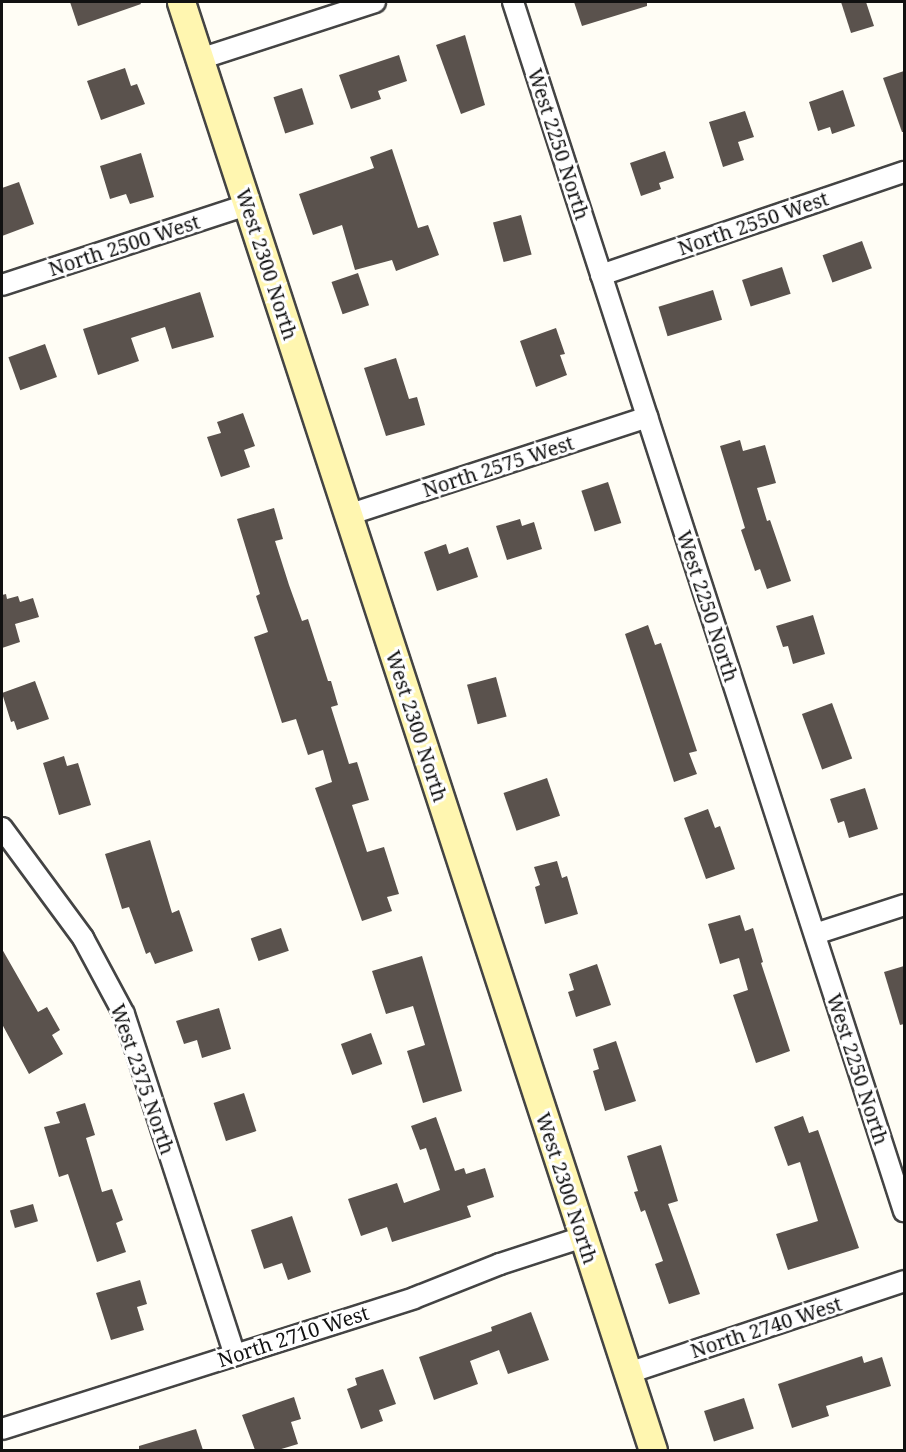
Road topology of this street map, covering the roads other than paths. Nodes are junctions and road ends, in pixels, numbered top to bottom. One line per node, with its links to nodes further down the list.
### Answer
1 (181, 2): 4 (street, West 2300 North)
2 (375, 2): 4 (street)
3 (513, 2): 7 (street, West 2250 North)
4 (200, 58): 6 (street, West 2300 North)
5 (904, 172): 7 (street, North 2550 West)
6 (247, 205): 8 (street, North 2500 West); 10 (street, West 2300 North)
7 (601, 275): 9 (street, West 2250 North)
8 (2, 285)
9 (647, 417): 10 (street, North 2575 West); 13 (street, West 2250 North)
10 (348, 514): 15 (street, West 2300 North)
11 (2, 828): 17 (street, West 2375 North)
12 (904, 905): 13 (street)
13 (814, 934): 14 (street, West 2250 North)
14 (904, 1211)
15 (583, 1237): 17 (street, North 2710 West); 18 (street, West 2300 North)
16 (904, 1281): 18 (street, North 2740 West)
17 (235, 1355): 19 (street, North 2710 West)
18 (628, 1373): 20 (street, West 2300 North)
19 (2, 1429)
20 (653, 1450)

